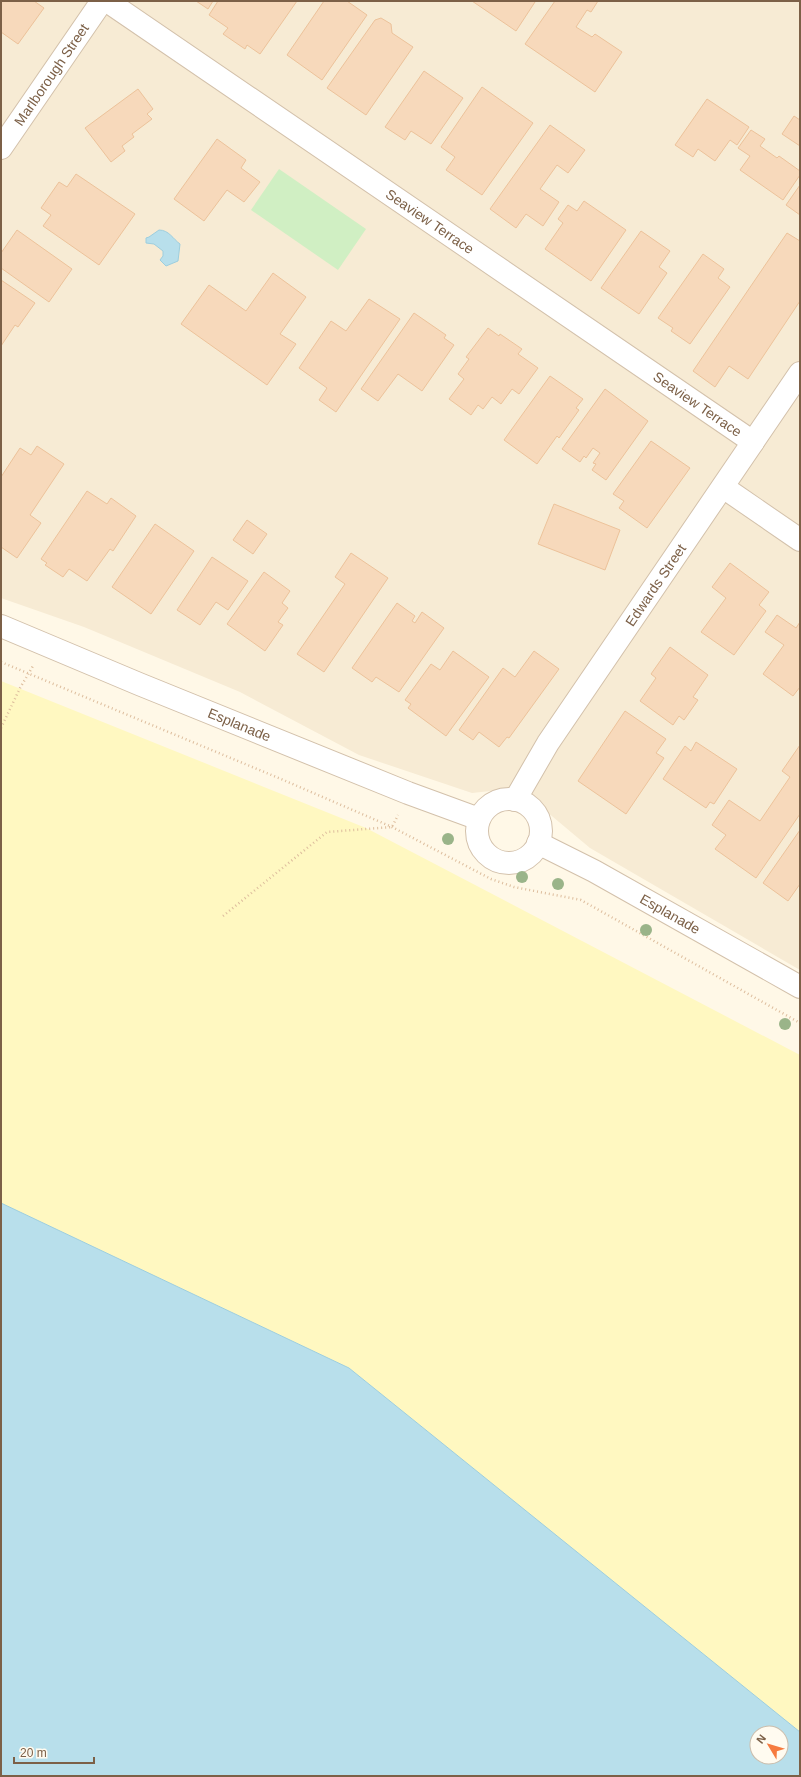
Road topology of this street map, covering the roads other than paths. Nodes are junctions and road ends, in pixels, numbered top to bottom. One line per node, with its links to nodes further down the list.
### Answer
1 (102, 1): 3 (street, Marlborough Street)
2 (107, 1): 5 (street, Seaview Terrace)
3 (1, 148)
4 (800, 373): 5 (street, Edwards Street)
5 (753, 442): 6 (street, Edwards Street)
6 (722, 487): 7 (street); 9 (street, Edwards Street)
7 (800, 540)
8 (1, 626): 10 (street, Esplanade)
9 (515, 800): 10 (street); 11 (street)
10 (479, 819): 11 (street)
11 (538, 843): 12 (street, Esplanade)
12 (800, 987)

